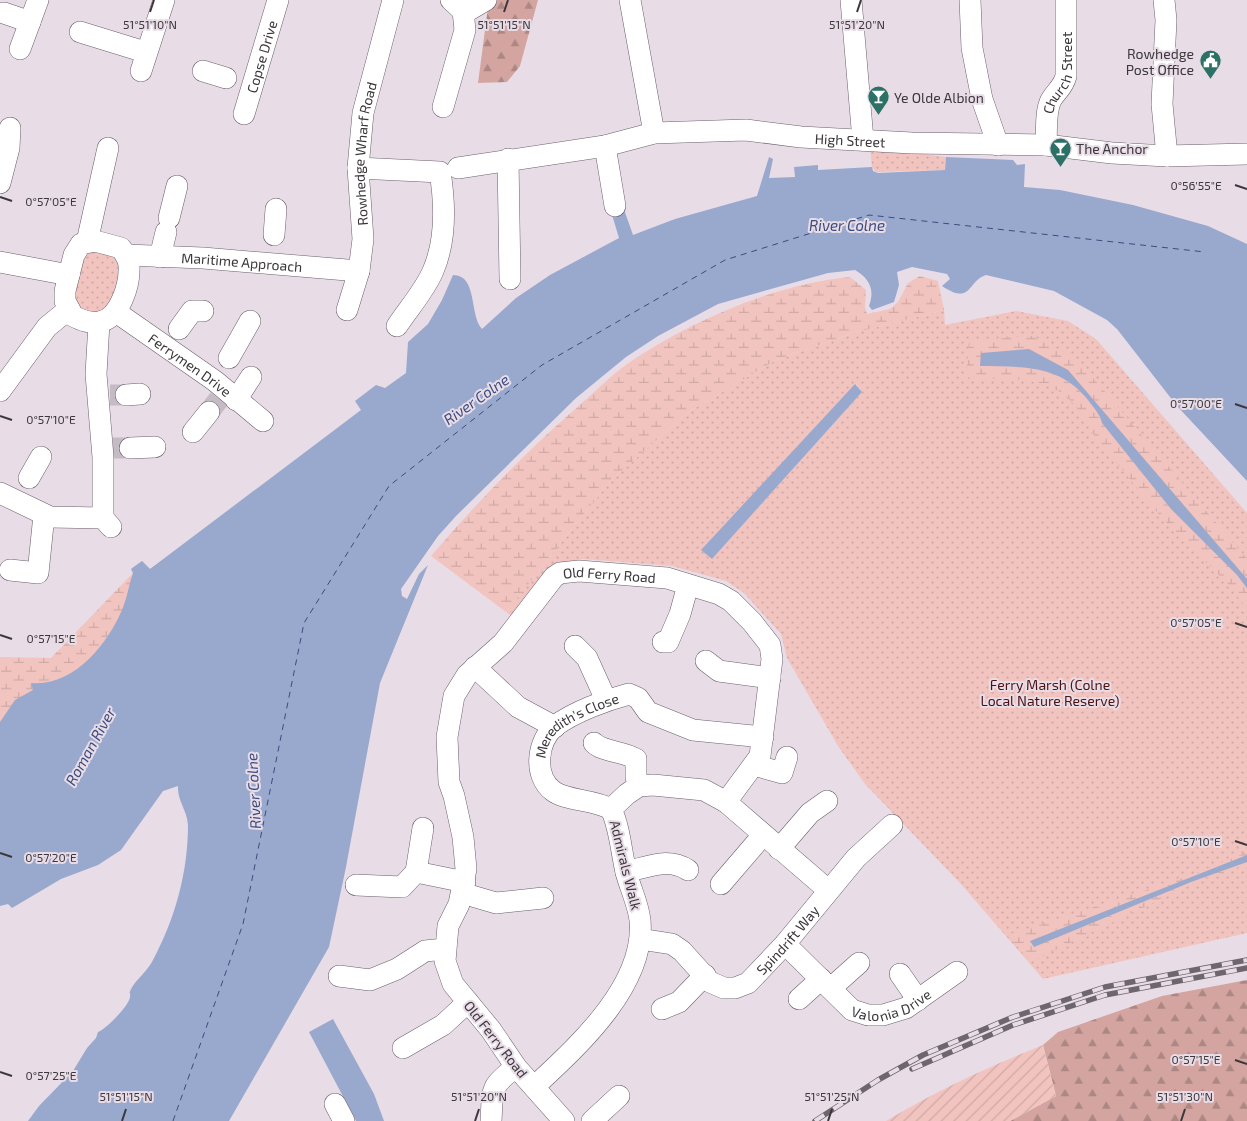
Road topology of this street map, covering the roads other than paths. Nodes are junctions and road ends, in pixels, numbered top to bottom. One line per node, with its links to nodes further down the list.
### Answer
1 (38, 0): 13 (street)
2 (164, 0): 14 (street)
3 (278, 0): 17 (street, Copse Drive)
4 (393, 0): 30 (street, Rowhedge Wharf Road)
5 (486, 0): 11 (street)
6 (630, 0): 21 (street)
7 (851, 0): 22 (street)
8 (970, 0): 24 (street)
9 (1066, 0): 23 (street, Church Street)
10 (1164, 0): 28 (street)
11 (458, 7): 18 (street)
12 (4, 13): 13 (street)
13 (30, 22): 15 (street)
14 (80, 32)
15 (20, 49)
16 (203, 71): 17 (street)
17 (239, 82): 19 (street, Copse Drive)
18 (444, 107)
19 (244, 114)
20 (6, 133): 32 (street)
21 (654, 133): 22 (street, High Street); 25 (street, High Street)
22 (863, 140): 24 (street, High Street)
23 (1046, 144): 24 (street, High Street); 28 (street, High Street)
24 (998, 145)
25 (605, 146): 29 (street, High Street); 34 (street)
26 (108, 148): 36 (street)
27 (1247, 154): 28 (street, High Street)
28 (1166, 156)
29 (508, 159): 31 (street, High Street); 43 (street)
30 (358, 168): 41 (street, Rowhedge Wharf Road); 49 (street)
31 (458, 168)
32 (0, 179)
33 (176, 186): 39 (street)
34 (615, 206)
35 (276, 209): 37 (street)
36 (86, 242): 38 (street, Maritime Approach); 42 (street)
37 (273, 250): 39 (street, Maritime Approach); 41 (street, Maritime Approach)
38 (126, 255): 39 (street, Maritime Approach); 47 (street)
39 (160, 257)
40 (0, 262): 42 (street)
41 (359, 271): 45 (street, Rowhedge Wharf Road)
42 (69, 275): 44 (street)
43 (510, 279)
44 (69, 308): 47 (street); 53 (street)
45 (347, 310)
46 (203, 311): 50 (street)
47 (107, 317): 50 (street, Ferrymen Drive); 57 (street)
48 (250, 321): 52 (street)
49 (397, 326)
50 (172, 340): 52 (street, Ferrymen Drive)
51 (251, 378): 52 (street)
52 (222, 387): 54 (street, Ferrymen Drive); 55 (street)
53 (0, 391)
54 (264, 421)
55 (193, 432)
56 (155, 447): 57 (street)
57 (112, 450): 60 (street)
58 (40, 457): 59 (street)
59 (17, 490): 60 (street)
60 (44, 515): 61 (street)
61 (10, 570)
62 (688, 585): 63 (street); 66 (street, Old Ferry Road); 67 (street, Old Ferry Road)
63 (663, 642)
64 (575, 646): 68 (street)
65 (706, 661): 67 (street)
66 (475, 667): 69 (street); 87 (street, Old Ferry Road)
67 (770, 678): 70 (street, Old Ferry Road)
68 (606, 700): 69 (street, Meredith's Close); 70 (street, Meredith's Close)
69 (555, 726): 77 (street, Meredith's Close)
70 (763, 737): 73 (street, Old Ferry Road)
71 (594, 743): 74 (street)
72 (787, 757): 73 (street)
73 (754, 765): 76 (street, Old Ferry Road)
74 (640, 786): 76 (street); 77 (street, Admirals Walk)
75 (827, 801): 81 (street)
76 (726, 802): 80 (street)
77 (611, 809): 84 (street, Admirals Walk)
78 (892, 825): 88 (street, Spindrift Way)
79 (423, 828): 83 (street)
80 (763, 836): 81 (street); 85 (street)
81 (779, 849): 88 (street)
82 (688, 870): 84 (street)
83 (416, 872): 86 (street); 87 (street)
84 (626, 872): 90 (street, Admirals Walk)
85 (720, 884)
86 (356, 885)
87 (464, 888): 89 (street); 92 (street, Old Ferry Road)
88 (828, 890): 91 (street, Spindrift Way)
89 (543, 898)
90 (640, 939): 96 (street, Spindrift Way); 105 (street, Admirals Walk)
91 (785, 944): 96 (street, Spindrift Way); 98 (street, Valonia Drive)
92 (445, 949): 97 (street); 101 (street, Old Ferry Road)
93 (859, 963): 98 (street)
94 (957, 972): 100 (street, Valonia Drive)
95 (900, 974): 100 (street)
96 (705, 975): 102 (street)
97 (339, 976)
98 (826, 983): 99 (street); 100 (street, Valonia Drive)
99 (799, 999)
100 (918, 1000)
101 (468, 1002): 103 (street); 104 (street, Old Ferry Road)
102 (662, 1009)
103 (402, 1048)
104 (516, 1067): 105 (street, Old Ferry Road); 107 (street)
105 (535, 1086): 108 (street, Old Ferry Road)
106 (619, 1096): 109 (street)
107 (491, 1121)
108 (564, 1121)
109 (592, 1121)

